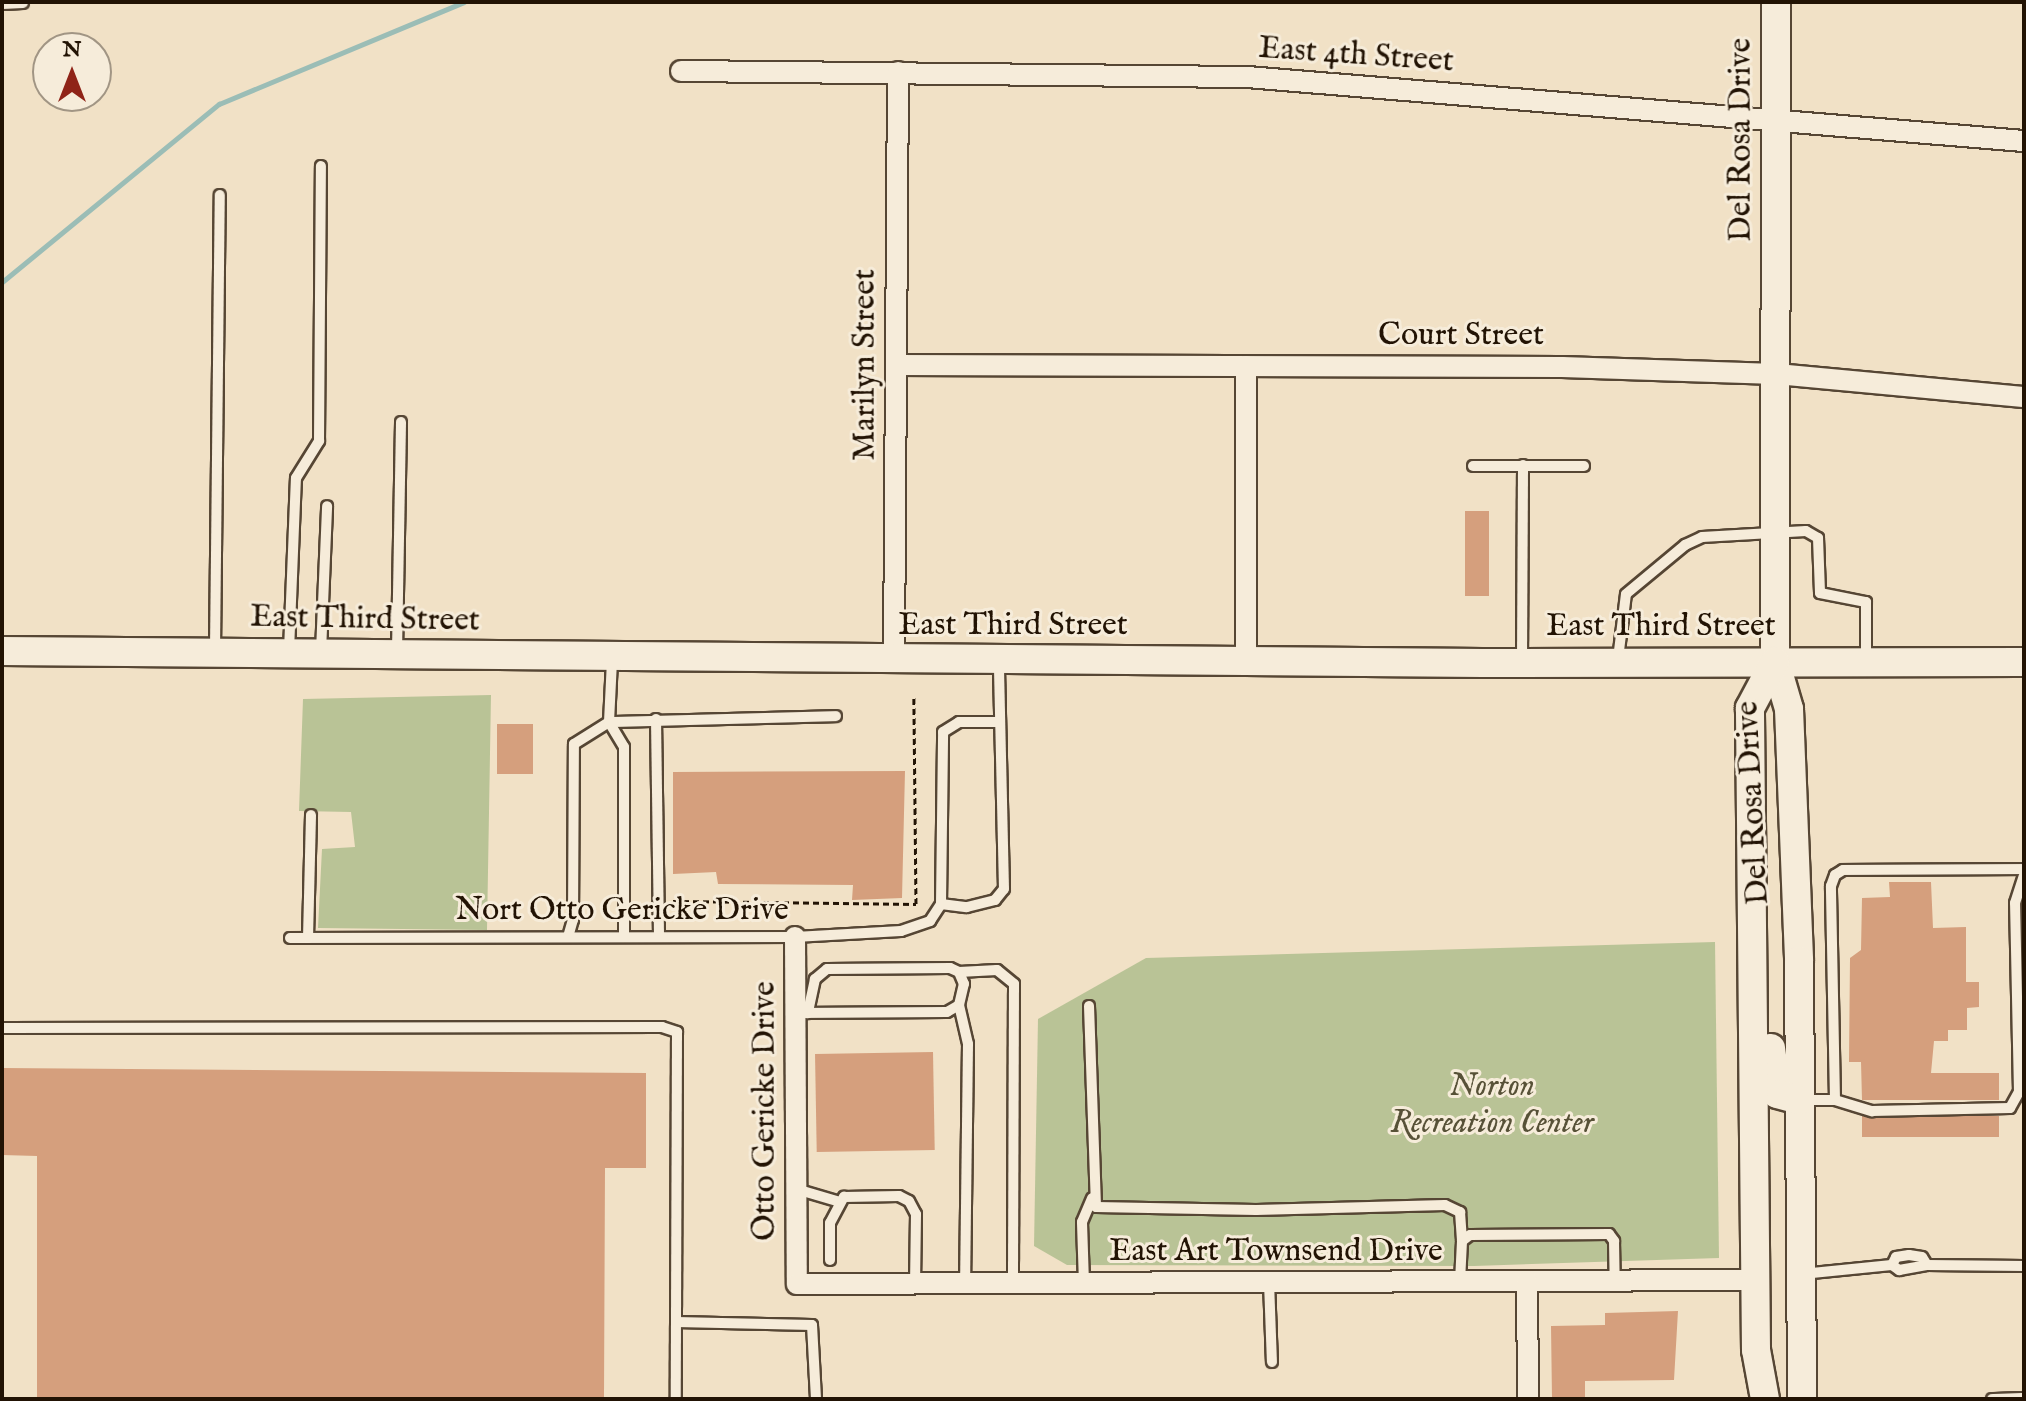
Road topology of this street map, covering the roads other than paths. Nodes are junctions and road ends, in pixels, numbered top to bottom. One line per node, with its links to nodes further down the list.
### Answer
1 (1776, 2): 6 (main road, Del Rosa Drive)
2 (23, 3): 3 (lane)
3 (2, 4)
4 (681, 71): 5 (street, East 4th Street)
5 (898, 72): 6 (street, East 4th Street); 10 (street, Marilyn Street)
6 (1774, 119): 7 (street, East 4th Street); 12 (main road, Del Rosa Drive)
7 (2024, 141)
8 (321, 166): 22 (lane)
9 (220, 195): 21 (lane)
10 (896, 365): 11 (street, Court Street); 26 (street, Marilyn Street)
11 (1246, 366): 12 (street, Court Street); 28 (street)
12 (1776, 374): 13 (street, Court Street); 19 (main road, Del Rosa Drive)
13 (2024, 397)
14 (401, 422): 24 (lane)
15 (1523, 465): 16 (lane); 17 (lane); 32 (lane)
16 (1473, 466)
17 (1584, 466)
18 (327, 506): 23 (lane)
19 (1775, 532): 29 (lane); 30 (main road, Del Rosa Drive); 31 (lane)
20 (2, 651): 21 (main road, East Third Street)
21 (215, 652): 22 (main road, East Third Street)
22 (289, 653): 23 (main road, East Third Street)
23 (321, 654): 24 (main road, East Third Street)
24 (397, 654): 25 (main road, East Third Street)
25 (612, 656): 26 (main road, East Third Street); 36 (lane)
26 (894, 659): 27 (main road, East Third Street)
27 (999, 659): 28 (main road, East Third Street); 37 (lane)
28 (1246, 661): 32 (main road, East Third Street)
29 (1618, 661): 30 (main road, East Third Street); 32 (main road, East Third Street)
30 (1775, 661): 31 (main road, East Third Street); 49 (main road, Del Rosa Drive); 54 (main road, Del Rosa Drive)
31 (1866, 661): 33 (main road, East Third Street)
32 (1522, 662)
33 (2024, 662)
34 (836, 716): 35 (lane)
35 (656, 719): 36 (lane); 44 (lane)
36 (609, 722): 42 (lane); 43 (lane)
37 (999, 722): 41 (lane); 41 (lane)
38 (311, 815): 47 (lane)
39 (2024, 869): 55 (lane)
40 (2024, 876): 55 (lane)
41 (941, 904): 45 (lane, Nort Otto Gericke Drive)
42 (568, 937): 43 (lane, Nort Otto Gericke Drive); 47 (lane, Nort Otto Gericke Drive)
43 (624, 937): 44 (lane, Nort Otto Gericke Drive)
44 (659, 937): 45 (lane, Nort Otto Gericke Drive)
45 (795, 937): 52 (street, Otto Gericke Drive)
46 (290, 938): 47 (lane, Nort Otto Gericke Drive)
47 (308, 938)
48 (959, 972): 50 (lane); 52 (lane); 68 (lane)
49 (1752, 975): 54 (main road); 64 (main road, Del Rosa Drive)
50 (959, 1005): 52 (lane); 72 (lane)
51 (1089, 1006): 57 (lane)
52 (802, 1013): 56 (street, Otto Gericke Drive)
53 (2, 1028): 73 (lane)
54 (1800, 1100): 55 (lane); 62 (main road, Del Rosa Drive)
55 (1835, 1100)
56 (796, 1189): 58 (lane); 70 (street, Otto Gericke Drive)
57 (1092, 1198): 59 (lane); 69 (lane)
58 (840, 1202): 60 (lane); 71 (lane)
59 (1462, 1241): 63 (lane); 67 (lane)
60 (830, 1260)
61 (2024, 1266): 62 (lane)
62 (1800, 1274): 80 (main road, Del Rosa Drive)
63 (1615, 1280): 64 (street, East Art Townsend Drive); 65 (street, East Art Townsend Drive)
64 (1756, 1280): 79 (main road, Del Rosa Drive)
65 (1527, 1281): 67 (street, East Art Townsend Drive); 78 (street)
66 (1269, 1282): 67 (street, East Art Townsend Drive); 69 (street, East Art Townsend Drive); 74 (lane)
67 (1460, 1282)
68 (1013, 1283): 69 (street, East Art Townsend Drive); 72 (street, East Art Townsend Drive)
69 (1084, 1283)
70 (797, 1284): 71 (street, East Art Townsend Drive)
71 (915, 1284): 72 (street, East Art Townsend Drive)
72 (965, 1284)
73 (676, 1322): 76 (lane); 77 (lane)
74 (1272, 1362)
75 (2024, 1398): 81 (lane)
76 (676, 1399)
77 (816, 1399)
78 (1528, 1399)
79 (1765, 1399)
80 (1802, 1399)
81 (1992, 1399)

